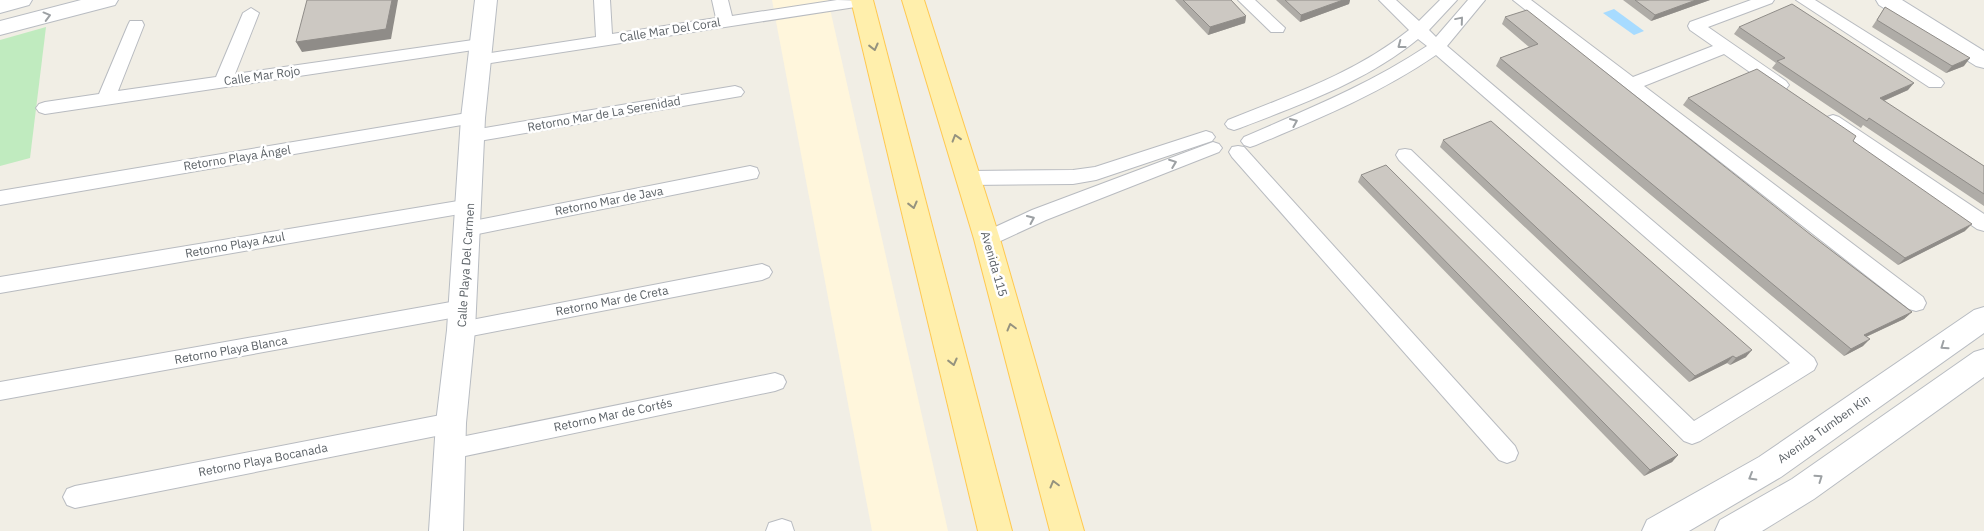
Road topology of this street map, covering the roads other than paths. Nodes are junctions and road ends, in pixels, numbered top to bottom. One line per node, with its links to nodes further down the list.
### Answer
1 (21, 0): 17 (street)
2 (105, 0): 21 (street, one-way to 2)
3 (486, 0): 28 (street, Calle Playa Del Carmen)
4 (602, 0): 24 (street)
5 (720, 0): 19 (street)
6 (862, 0): 19 (street, Calle Mar Del Coral); 61 (main road, one-way to 61)
7 (913, 0): 44 (main road, Avenida 115, one-way to 7)
8 (1246, 0): 22 (street)
9 (1387, 0): 23 (street)
10 (1449, 0): 23 (street)
11 (1477, 0): 26 (street, one-way to 11)
12 (1521, 0): 31 (street)
13 (1766, 0): 27 (street)
14 (1804, 0): 32 (street)
15 (1887, 0): 29 (street)
16 (1909, 0): 25 (street)
17 (0, 6)
18 (251, 13): 30 (street)
19 (725, 21): 24 (street, Calle Mar Del Coral)
20 (136, 25): 34 (street)
21 (0, 28)
22 (1277, 28)
23 (1420, 30): 26 (street); 38 (street, one-way to 38)
24 (604, 40): 28 (street, Calle Mar Del Coral)
25 (1984, 46)
26 (1437, 47): 41 (street, one-way to 26); 42 (street)
27 (1725, 47): 31 (street); 35 (street)
28 (479, 52): 30 (street, Calle Mar Rojo); 39 (street, Calle Playa Del Carmen)
29 (1984, 61)
30 (223, 82): 34 (street, Calle Mar Rojo)
31 (1632, 84): 51 (street)
32 (1935, 84)
33 (735, 92): 39 (street, Retorno Mar de La Serenidad)
34 (107, 97): 36 (street, Calle Mar Rojo)
35 (1798, 97)
36 (45, 108)
37 (1822, 114): 47 (street)
38 (1234, 124): 40 (street); 41 (street)
39 (473, 127): 45 (street, Retorno Playa Ángel); 46 (street, Calle Playa Del Carmen)
40 (1209, 142): 41 (street); 44 (street); 48 (street, one-way to 40)
41 (1244, 147): 58 (street)
42 (1405, 155)
43 (750, 173): 46 (street, Retorno Mar de Java)
44 (968, 178): 48 (main road, Avenida 115)
45 (0, 198)
46 (469, 217): 50 (street, Retorno Playa Azul); 53 (street, Calle Playa Del Carmen)
47 (1984, 224)
48 (987, 239): 62 (main road, Avenida 115, one-way to 48)
49 (762, 272): 53 (street, Retorno Mar de Creta)
50 (0, 285)
51 (1916, 303)
52 (1984, 318): 63 (street, Avenida Tumben Kin, one-way to 63)
53 (462, 319): 56 (street, Retorno Playa Blanca); 57 (street, Calle Playa Del Carmen)
54 (1984, 361): 64 (street, one-way to 54)
55 (775, 382): 57 (street, Retorno Mar de Cortés)
56 (0, 391)
57 (451, 436): 59 (street, Retorno Playa Bocanada); 60 (street, Calle Playa Del Carmen)
58 (1507, 453)
59 (75, 497)
60 (446, 531)
61 (995, 531)
62 (1067, 531)
63 (1659, 531)
64 (1732, 531)

